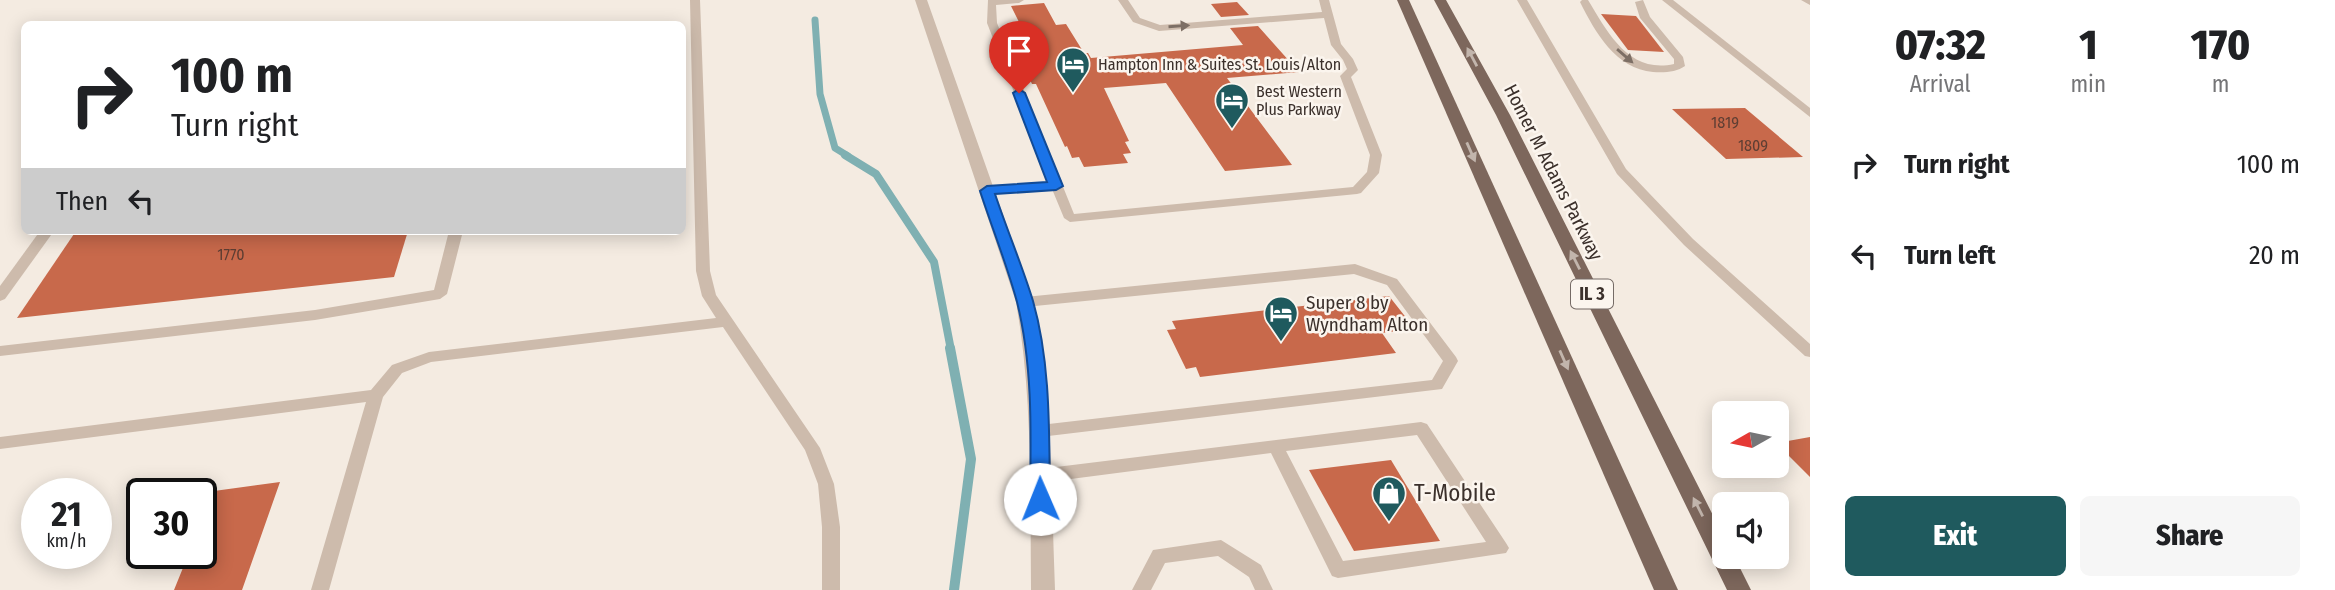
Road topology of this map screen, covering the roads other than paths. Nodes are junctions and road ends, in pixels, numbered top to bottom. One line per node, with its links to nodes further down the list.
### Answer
1 (695, 0): 13 (lane)
2 (921, 0): 16 (street)
3 (1019, 0): 15 (lane)
4 (1123, 0): 12 (lane, one-way to 12)
5 (1324, 0): 12 (lane)
6 (1403, 0): 34 (main road, IL 3, one-way to 34)
7 (1440, 0): 35 (main road, Homer M Adams Parkway / IL 3, one-way to 7)
8 (1521, 0): 23 (lane)
9 (1667, 0): 14 (lane)
10 (1585, 2): 11 (lane, one-way to 11)
11 (1640, 2)
12 (1328, 16): 15 (lane)
13 (689, 33): 21 (lane)
14 (1810, 114)
15 (1056, 186): 16 (lane)
16 (987, 191): 20 (street)
17 (44, 235): 19 (lane)
18 (455, 235): 22 (lane)
19 (0, 296)
20 (1025, 302): 25 (street); 25 (lane)
21 (726, 322): 24 (lane); 30 (lane)
22 (0, 351)
23 (1810, 352)
24 (376, 395): 26 (lane); 29 (lane)
25 (1040, 431): 28 (street)
26 (0, 443)
27 (1275, 446): 27 (lane); 28 (lane)
28 (1040, 476): 31 (street)
29 (320, 590)
30 (831, 590)
31 (1043, 590)
32 (1141, 590): 33 (lane)
33 (1264, 590)
34 (1666, 590)
35 (1739, 590)

